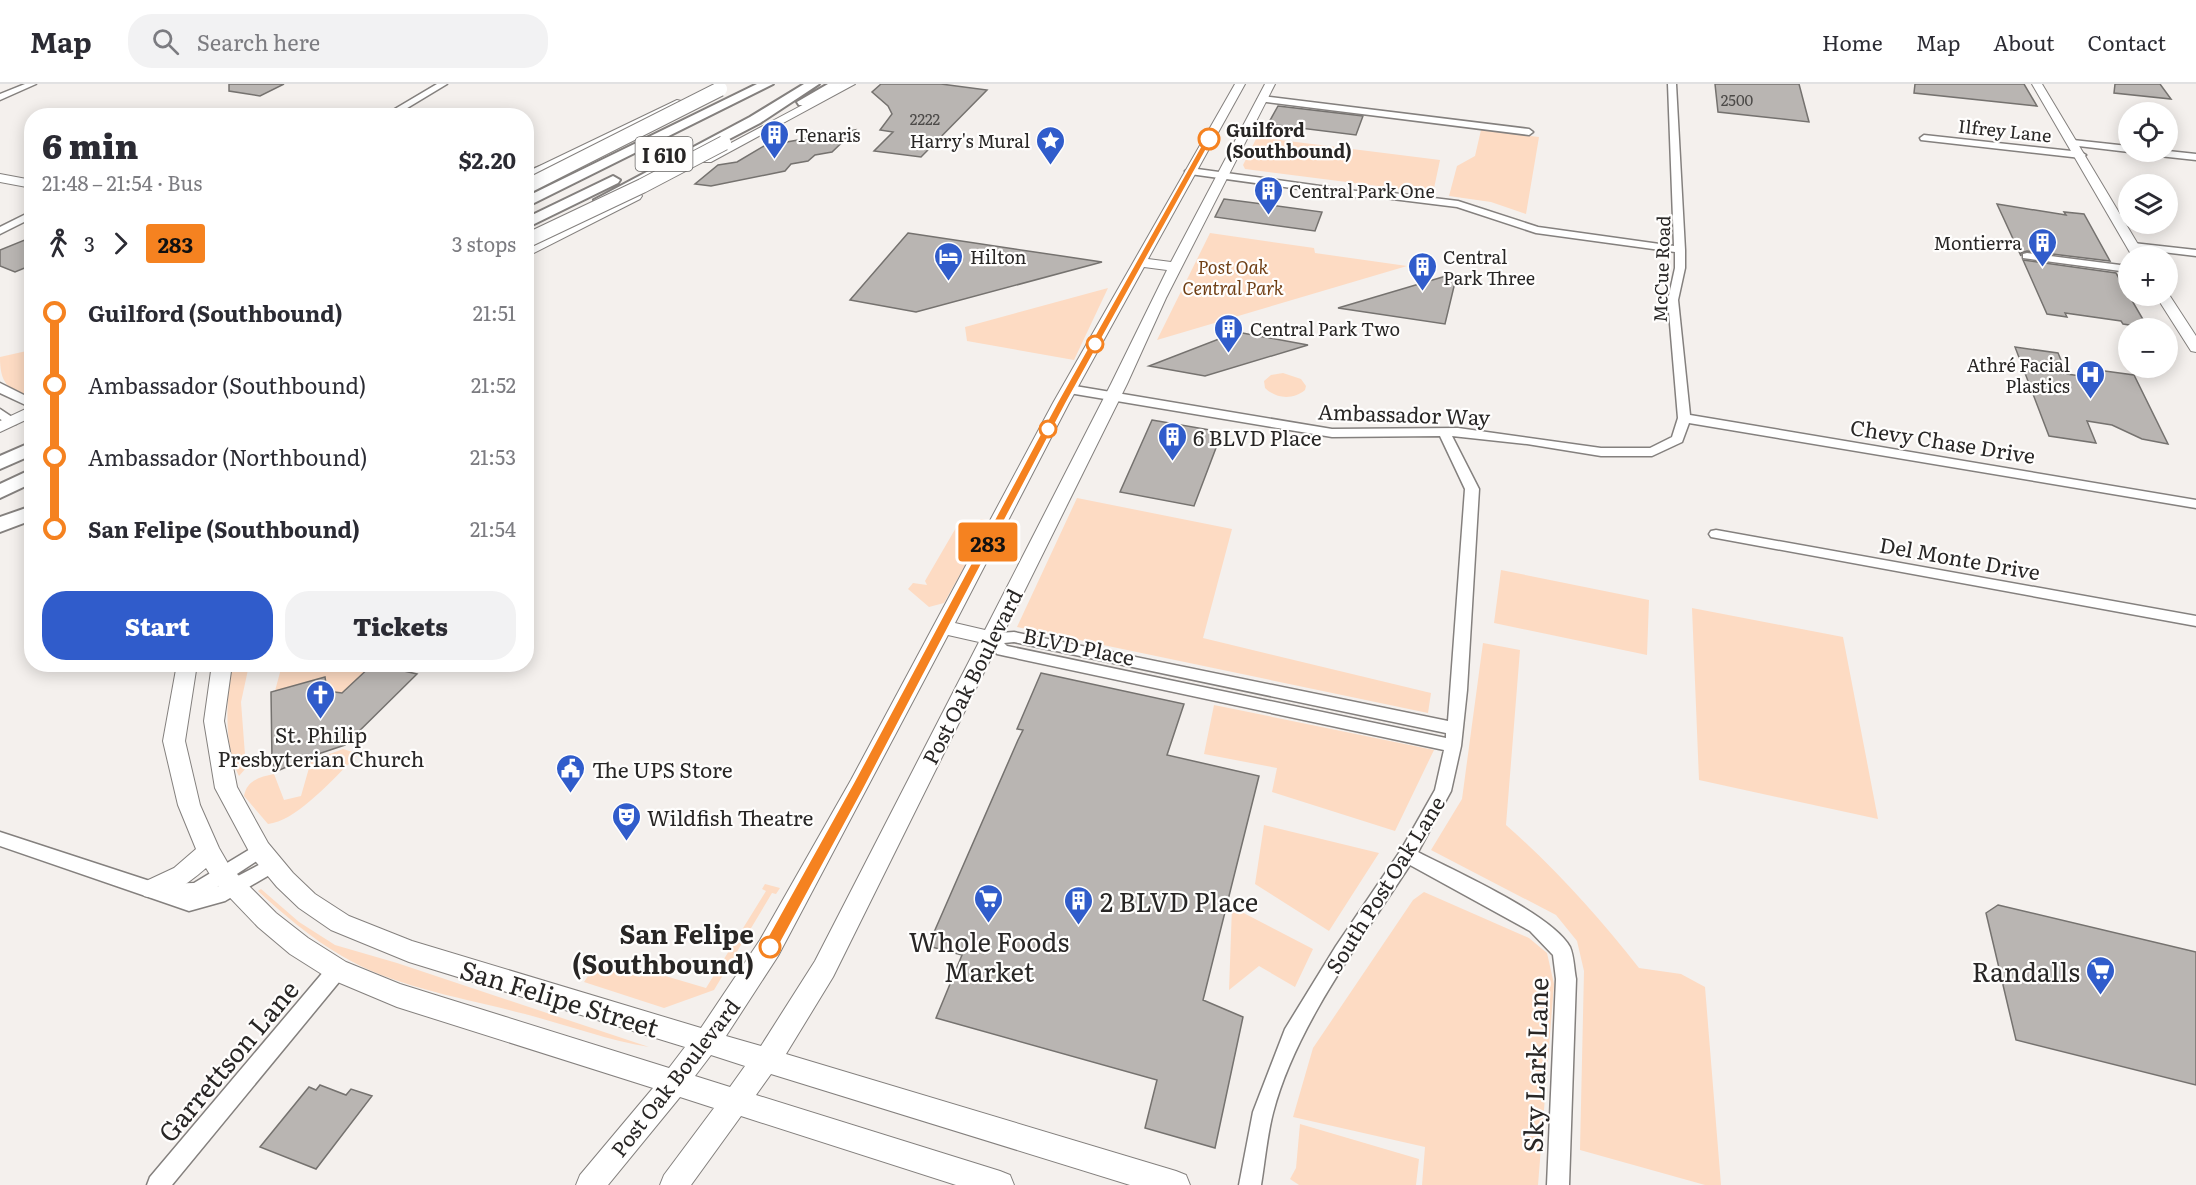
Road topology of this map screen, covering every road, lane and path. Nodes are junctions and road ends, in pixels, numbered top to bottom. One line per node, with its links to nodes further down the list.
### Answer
1 (32, 84): 14 (street)
2 (442, 84): 16 (street)
3 (746, 84): 26 (highway)
4 (767, 84): 31 (highway, I 610)
5 (802, 84): 33 (highway, I 610)
6 (813, 84): 35 (highway)
7 (837, 84): 36 (highway, bridge)
8 (850, 84): 39 (main road)
9 (1240, 84): 24 (main road, Post Oak Boulevard)
10 (1270, 84): 15 (main road, Post Oak Boulevard)
11 (1672, 84): 38 (street, McCue Road)
12 (2037, 84): 19 (main road)
13 (723, 86): 25 (main road); 30 (highway, bridge)
14 (0, 97)
15 (1262, 99): 17 (street); 27 (main road, Post Oak Boulevard)
16 (401, 108)
17 (1529, 132)
18 (1924, 138): 21 (street, Ilfrey Lane)
19 (2073, 143): 20 (street); 21 (main road)
20 (2118, 148)
21 (2081, 155): 37 (main road)
22 (2178, 155): 23 (street)
23 (2196, 157)
24 (1191, 169): 27 (street); 43 (main road, Post Oak Boulevard)
25 (534, 172)
26 (534, 173)
27 (1225, 173): 38 (street); 44 (main road, Post Oak Boulevard)
28 (0, 178): 29 (main road)
29 (24, 182)
30 (534, 183)
31 (534, 199)
32 (24, 218): 34 (street)
33 (534, 220)
34 (0, 231)
35 (534, 238)
36 (534, 238)
37 (2133, 246)
38 (1680, 247): 53 (street, McCue Road)
39 (534, 249)
40 (2178, 253): 41 (street)
41 (2196, 254)
42 (2027, 256): 45 (street)
43 (1140, 262): 44 (main road); 49 (main road, Post Oak Boulevard)
44 (1175, 267): 50 (main road, Post Oak Boulevard)
45 (2118, 269)
46 (2169, 306): 47 (main road)
47 (2196, 348)
48 (0, 387): 51 (street)
49 (1069, 390): 50 (street, Ambassador Way); 69 (main road, Post Oak Boulevard)
50 (1112, 397): 55 (street, Ambassador Way); 70 (main road, Post Oak Boulevard)
51 (24, 401)
52 (24, 414): 54 (main road)
53 (1684, 418): 55 (street, Ambassador Way); 61 (street, Chevy Chase Drive)
54 (4, 420)
55 (1444, 432): 73 (street, South Post Oak Lane)
56 (24, 452): 57 (highway)
57 (0, 464)
58 (24, 480): 59 (highway)
59 (0, 492)
60 (24, 493): 62 (highway)
61 (2196, 504)
62 (0, 505)
63 (24, 517): 65 (highway)
64 (24, 518): 66 (main road)
65 (0, 525)
66 (0, 532)
67 (1716, 534): 68 (street, Del Monte Drive)
68 (2196, 621)
69 (942, 627): 70 (main road); 81 (main road, Post Oak Boulevard)
70 (990, 638): 73 (street, BLVD Place); 82 (main road, Post Oak Boulevard)
71 (186, 672): 75 (main road, San Felipe Street)
72 (221, 672): 77 (main road, San Felipe Street)
73 (1454, 737): 76 (street, South Post Oak Lane)
74 (0, 839): 79 (street)
75 (209, 852): 78 (main road, San Felipe Street); 79 (main road)
76 (1407, 855): 90 (street, South Post Oak Lane); 91 (street, Sky Lark Lane)
77 (266, 857): 78 (street); 81 (main road, San Felipe Street)
78 (228, 880): 79 (street); 80 (main road, San Felipe Street)
79 (152, 889)
80 (337, 970): 83 (main road, San Felipe Street); 85 (street, Garrettson Lane)
81 (705, 1042): 82 (main road, San Felipe Street); 83 (main road, Post Oak Boulevard)
82 (766, 1060): 84 (main road, Post Oak Boulevard); 89 (main road, San Felipe Street)
83 (674, 1083): 84 (main road, San Felipe Street); 86 (main road, Post Oak Boulevard)
84 (736, 1102): 87 (main road, Post Oak Boulevard); 88 (main road, San Felipe Street)
85 (158, 1185)
86 (590, 1185)
87 (674, 1185)
88 (1000, 1185)
89 (1176, 1185)
90 (1250, 1185)
91 (1558, 1185)

